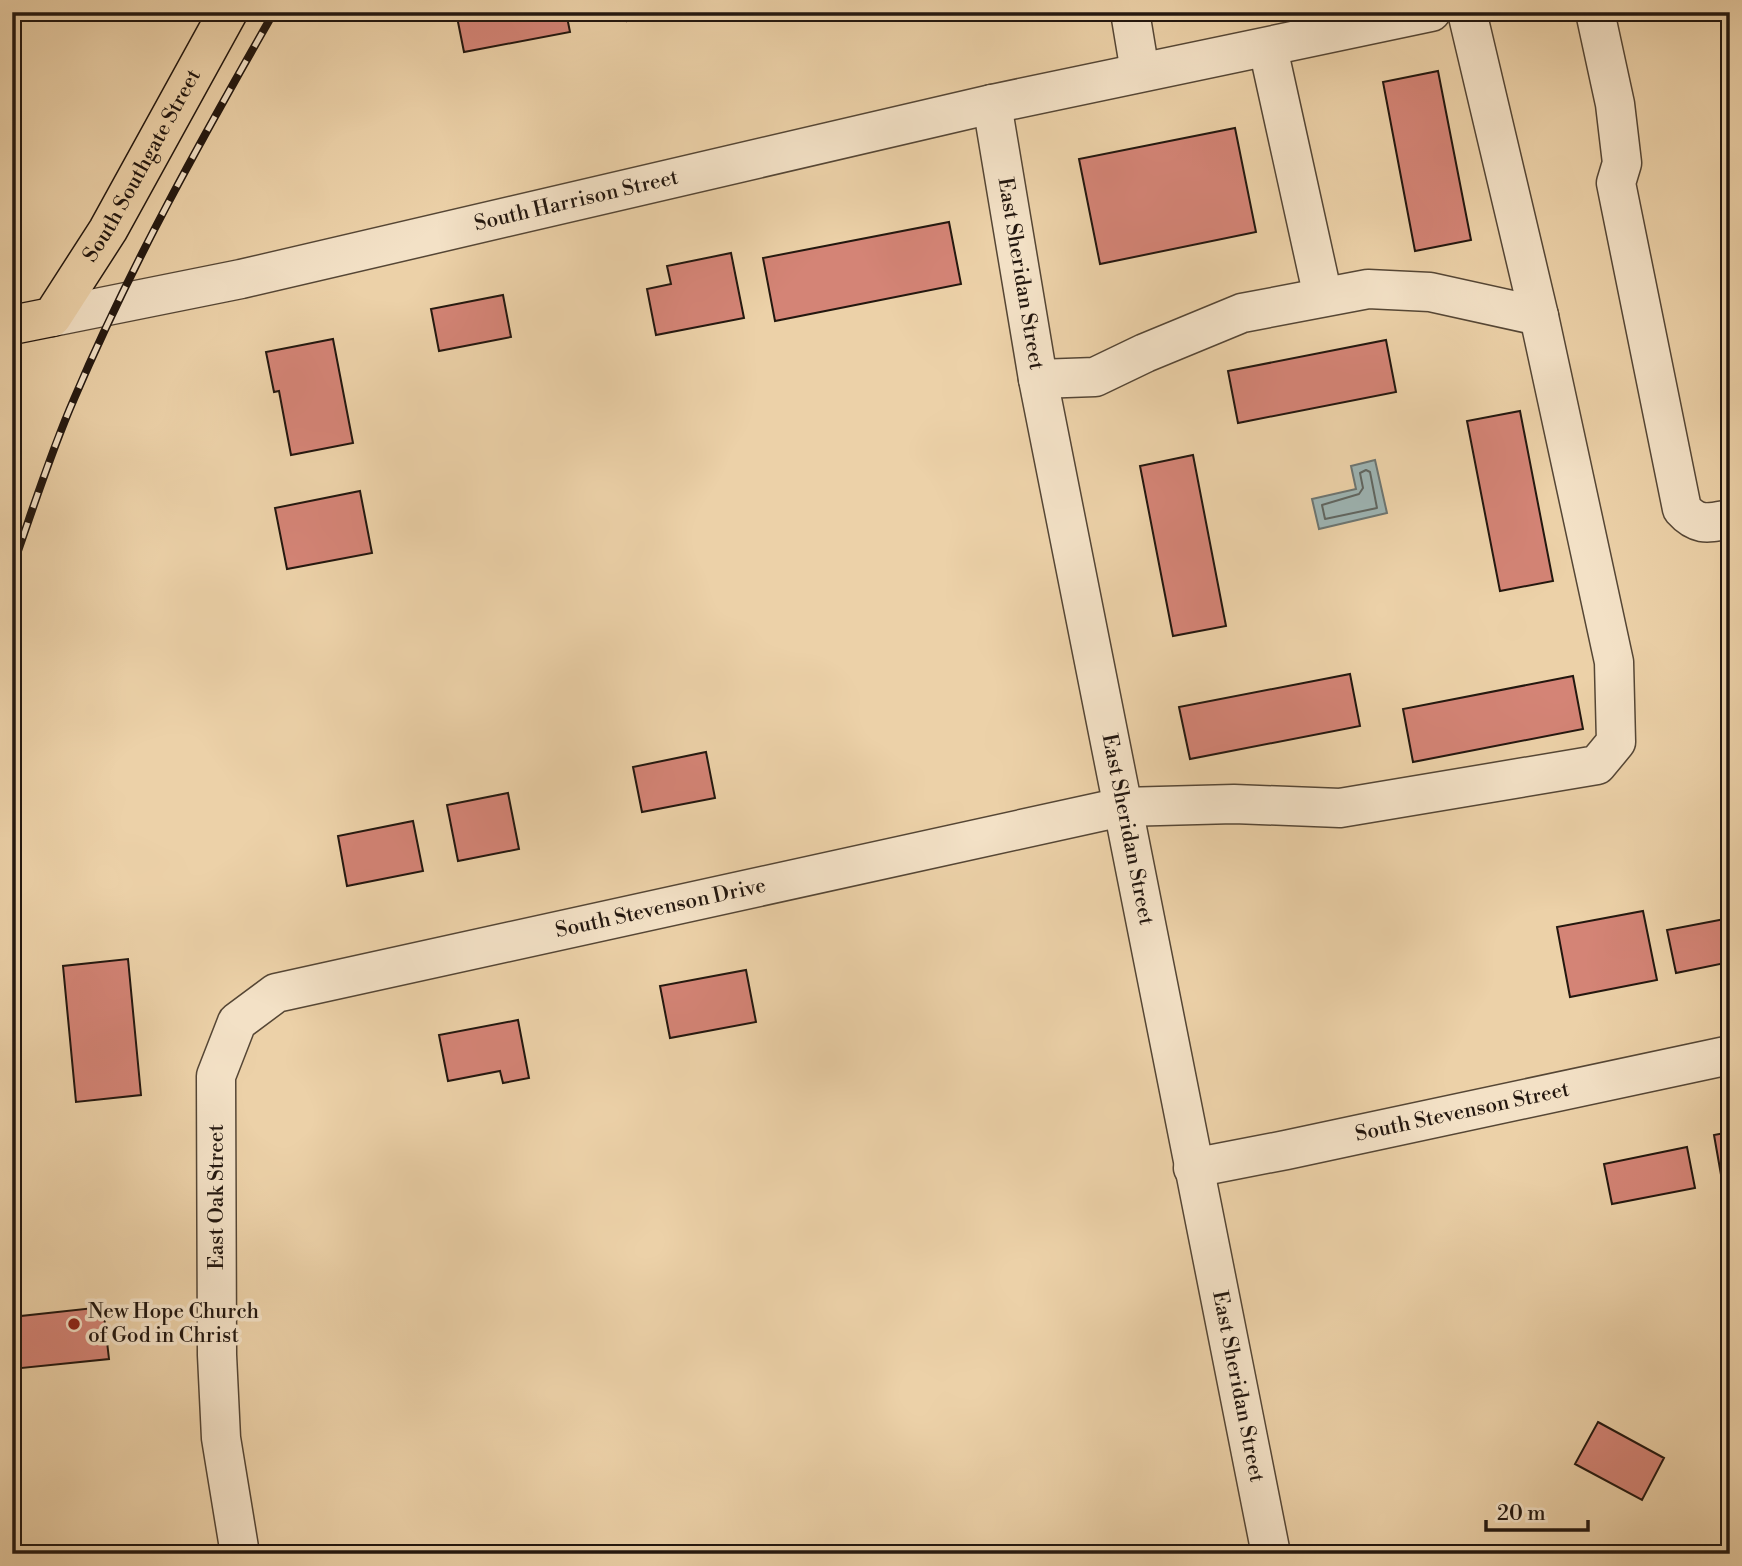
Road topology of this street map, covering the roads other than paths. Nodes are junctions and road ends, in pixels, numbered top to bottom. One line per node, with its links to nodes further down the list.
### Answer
1 (228, 12): 11 (main road, South Southgate Street)
2 (1130, 12): 7 (street)
3 (1431, 12): 6 (street, South Harrison Street)
4 (1467, 12): 10 (street, South Stevenson Drive)
5 (1594, 12): 14 (street)
6 (1268, 48): 7 (street, South Harrison Street); 9 (street)
7 (1140, 72): 8 (street, South Harrison Street)
8 (992, 104): 11 (street, South Harrison Street); 13 (street, East Sheridan Street)
9 (1324, 297): 10 (street); 13 (street)
10 (1539, 316): 15 (street, South Stevenson Drive)
11 (52, 317): 12 (main road, South Harrison Street)
12 (12, 325)
13 (1038, 379): 15 (street, East Sheridan Street)
14 (1730, 519)
15 (1122, 807): 16 (street, South Stevenson Drive); 18 (street, East Sheridan Street)
16 (226, 1051): 19 (street, East Oak Street)
17 (1730, 1055): 18 (street, South Stevenson Street)
18 (1193, 1168): 20 (street, East Sheridan Street)
19 (240, 1554)
20 (1270, 1554)

